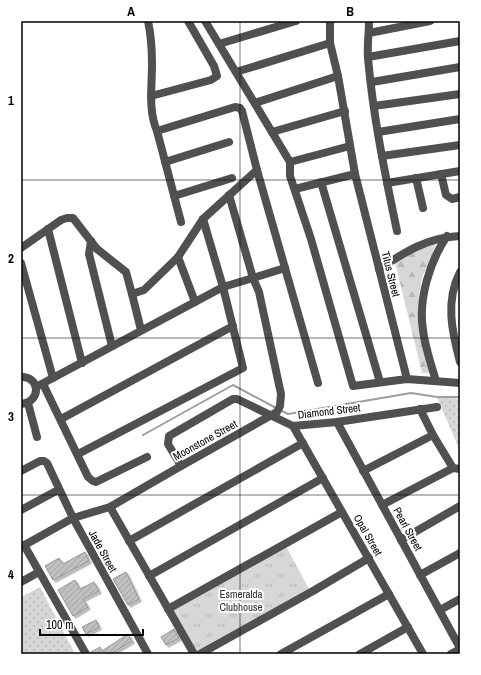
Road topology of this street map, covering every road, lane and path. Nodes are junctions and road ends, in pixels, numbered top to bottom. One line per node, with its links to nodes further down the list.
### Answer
1 (148, 21): 18 (street)
2 (188, 21): 18 (street)
3 (205, 21): 11 (street)
4 (296, 21): 11 (street)
5 (330, 21): 10 (street, Titus Street)
6 (369, 21): 8 (street)
7 (430, 21): 8 (street)
8 (369, 32): 12 (street)
9 (460, 41): 12 (street)
10 (330, 43): 14 (street); 15 (street, Titus Street)
11 (219, 44): 14 (street)
12 (368, 57): 16 (street)
13 (460, 67): 16 (street)
14 (236, 72): 19 (street)
15 (338, 76): 19 (street); 21 (street, Titus Street)
16 (372, 82): 20 (street)
17 (460, 94): 20 (street)
18 (151, 96): 23 (street)
19 (255, 103): 24 (street)
20 (374, 106): 25 (street)
21 (344, 110): 24 (street); 28 (street, Titus Street)
22 (460, 119): 25 (street)
23 (157, 131): 30 (street); 32 (street)
24 (272, 132): 31 (street)
25 (378, 132): 29 (street)
26 (229, 142): 30 (street)
27 (460, 145): 29 (street)
28 (350, 146): 31 (street); 34 (street, Titus Street)
29 (382, 156): 39 (street)
30 (166, 162): 42 (street)
31 (290, 162): 40 (street)
32 (257, 170): 41 (street); 55 (street)
33 (460, 171): 35 (street)
34 (355, 174): 38 (street); 56 (street, Titus Street)
35 (441, 174): 37 (street); 43 (street)
36 (232, 178): 42 (street)
37 (416, 178): 39 (street); 44 (street)
38 (321, 182): 40 (street); 72 (street)
39 (387, 183): 48 (street)
40 (295, 189): 72 (street)
41 (229, 195): 45 (street); 58 (street)
42 (174, 196): 46 (street)
43 (460, 197)
44 (423, 208)
45 (203, 219): 53 (street); 59 (street)
46 (181, 222)
47 (48, 229): 51 (street); 52 (street); 65 (street)
48 (397, 231)
49 (447, 236): 50 (street); 56 (street); 70 (street)
50 (460, 236)
51 (91, 242): 60 (street); 64 (street)
52 (21, 248)
53 (178, 257): 60 (street); 61 (street)
54 (21, 263): 68 (street)
55 (285, 268): 58 (street); 71 (street)
56 (379, 269): 69 (street, Titus Street)
57 (460, 272): 66 (street)
58 (253, 278): 59 (street); 78 (street)
59 (223, 287): 61 (street); 62 (street)
60 (132, 294): 63 (street)
61 (195, 302): 63 (street)
62 (232, 326): 79 (street); 85 (street)
63 (141, 330): 64 (street)
64 (112, 346): 65 (street)
65 (82, 362): 68 (street)
66 (460, 362)
67 (21, 377): 74 (street)
68 (53, 378): 74 (street)
69 (407, 379): 70 (street); 72 (street)
70 (436, 381): 73 (street)
71 (318, 382)
72 (380, 382)
73 (460, 383)
74 (40, 386): 75 (street); 79 (street)
75 (24, 404): 83 (street)
76 (438, 407): 77 (street, Diamond Street)
77 (420, 409): 80 (street, Diamond Street); 82 (street)
78 (271, 416): 81 (street, Diamond Street); 87 (street, Moonstone Street); 87 (street, Diamond Street)
79 (61, 420): 85 (street)
80 (337, 422): 81 (street, Diamond Street); 90 (street, Pearl Street)
81 (293, 426): 84 (street, Opal Street)
82 (433, 435): 88 (street); 90 (street)
83 (37, 437)
84 (303, 443): 91 (street, Opal Street); 100 (street)
85 (78, 454): 86 (street)
86 (147, 457)
87 (181, 466): 95 (street, Moonstone Street)
88 (456, 468): 93 (street)
89 (21, 471): 92 (street, Jade Street)
90 (364, 471): 93 (street, Pearl Street)
91 (323, 478): 97 (street, Opal Street); 106 (street)
92 (58, 490): 96 (street); 98 (street, Jade Street)
93 (382, 504): 99 (street, Pearl Street)
94 (460, 506): 99 (street)
95 (110, 507): 98 (street, Moonstone Street); 100 (street)
96 (21, 510)
97 (342, 512): 103 (street, Opal Street); 110 (street)
98 (72, 518): 101 (street, Moonstone Street); 115 (street, Jade Street)
99 (401, 540): 105 (street, Pearl Street)
100 (129, 541): 106 (street)
101 (23, 546): 104 (street)
102 (460, 554): 105 (street)
103 (369, 558): 108 (street, Opal Street); 117 (street)
104 (39, 572): 107 (street); 114 (street)
105 (420, 575): 111 (street, Pearl Street)
106 (149, 576): 110 (street)
107 (21, 582)
108 (389, 594): 112 (street, Opal Street); 118 (street)
109 (460, 599): 111 (street)
110 (168, 610): 116 (street)
111 (440, 610): 113 (street, Pearl Street)
112 (408, 627): 119 (street); 120 (street, Opal Street)
113 (460, 648): 121 (street)
114 (86, 654)
115 (148, 654)
116 (194, 654)
117 (200, 654)
118 (280, 654)
119 (360, 654)
120 (423, 654)
121 (451, 654)

